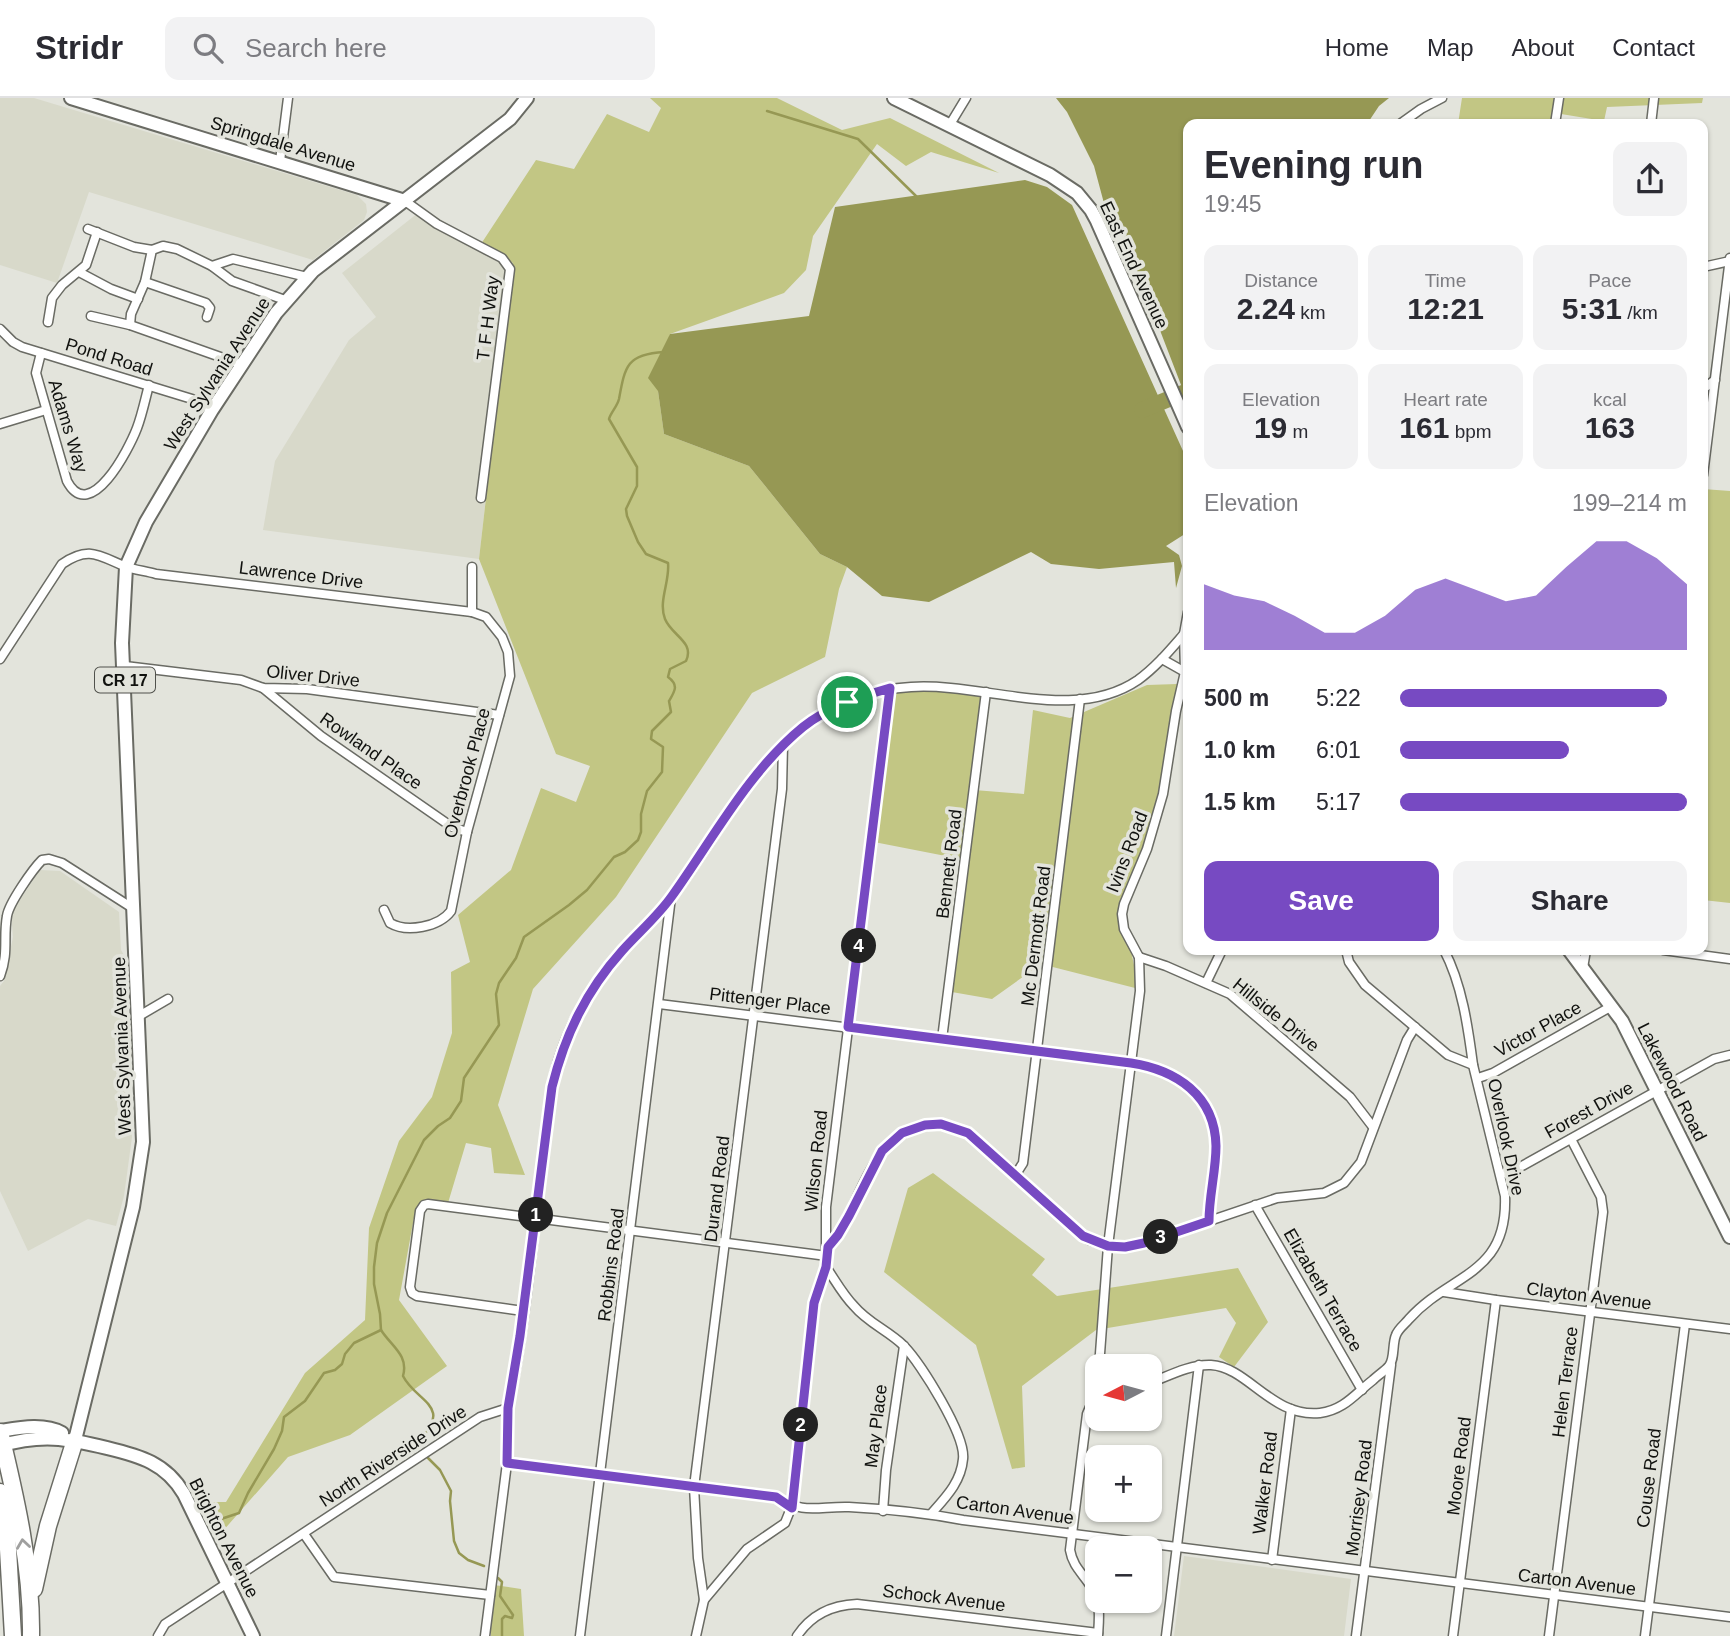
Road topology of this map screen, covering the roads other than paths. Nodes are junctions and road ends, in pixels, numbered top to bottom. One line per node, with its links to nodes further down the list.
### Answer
1 (71, 98): 13 (main road, Springdale Avenue)
2 (288, 98): 13 (street)
3 (527, 98): 14 (main road, West Sylvania Avenue / CR 17)
4 (894, 98): 12 (main road, East End Avenue)
5 (966, 98): 12 (street)
6 (1442, 98): 9 (street)
7 (1559, 98): 10 (street)
8 (1654, 98): 11 (street)
9 (1407, 119)
10 (1556, 119)
11 (1652, 119)
12 (949, 126): 36 (main road, East End Avenue)
13 (279, 161): 14 (main road, Springdale Avenue)
14 (405, 201): 20 (main road, West Sylvania Avenue / CR 17); 39 (street, T F H Way)
15 (152, 250): 17 (street); 19 (street); 21 (street)
16 (1730, 260): 18 (street); 31 (street)
17 (212, 266): 20 (street); 23 (street)
18 (1708, 266)
19 (79, 272): 22 (street); 26 (street)
20 (307, 277): 23 (main road, West Sylvania Avenue / CR 17)
21 (145, 282): 22 (street); 25 (street)
22 (138, 299): 27 (street)
23 (285, 300): 30 (main road, West Sylvania Avenue / CR 17)
24 (91, 316): 27 (street)
25 (207, 317)
26 (48, 323)
27 (130, 325): 30 (street)
28 (0, 330): 29 (street, Pond Road)
29 (41, 352): 32 (street, Pond Road); 34 (street, Adams Way)
30 (243, 365): 35 (main road, West Sylvania Avenue / CR 17)
31 (1715, 380): 33 (street); 38 (street)
32 (149, 385): 34 (street, Adams Way); 35 (street, Pond Road)
33 (1708, 385)
34 (46, 410): 37 (street)
35 (212, 410): 40 (main road, West Sylvania Avenue / CR 17)
36 (1183, 414)
37 (0, 424)
38 (1708, 435)
39 (481, 498)
40 (126, 567): 42 (street, Lawrence Drive); 44 (street, Lawrence Drive); 46 (main road, West Sylvania Avenue / CR 17)
41 (472, 567): 42 (street)
42 (472, 612): 53 (street, Overbrook Place)
43 (1183, 635): 45 (street)
44 (0, 659)
45 (1162, 659): 47 (street); 52 (street)
46 (125, 666): 48 (street, Oliver Drive); 57 (main road, West Sylvania Avenue / CR 17)
47 (1183, 672)
48 (263, 688): 53 (street, Oliver Drive); 55 (street, Rowland Place)
49 (890, 688): 51 (street); 54 (street); 75 (street, Wilson Road)
50 (1183, 688): 65 (street, Ivins Road)
51 (986, 692): 52 (street); 77 (street, Bennett Road)
52 (1080, 699): 78 (street, Mc Dermott Road)
53 (499, 715): 55 (street, Overbrook Place)
54 (783, 745): 56 (street); 73 (street, Durand Road)
55 (467, 832): 58 (street, Overbrook Place)
56 (671, 897): 71 (street, Robbins Road); 89 (street)
57 (134, 909): 68 (street); 74 (main road, West Sylvania Avenue / CR 17)
58 (384, 910)
59 (1220, 955): 69 (street)
60 (1347, 955): 76 (street, Overlook Drive)
61 (1446, 955): 81 (street)
62 (1573, 955): 67 (main road, Lakewood Road)
63 (1585, 955): 67 (street)
64 (1700, 955): 66 (street)
65 (1139, 957): 69 (street, Hillside Drive); 80 (street, Ivins Road)
66 (1730, 959)
67 (1583, 968): 72 (main road, Lakewood Road)
68 (0, 976)
69 (1206, 983): 84 (street, Hillside Drive)
70 (169, 999): 74 (street)
71 (659, 1004): 73 (street, Pittenger Place); 91 (street, Robbins Road)
72 (1612, 1006): 82 (street, Victor Place); 83 (main road, Lakewood Road)
73 (754, 1015): 75 (street, Pittenger Place); 93 (street, Durand Road)
74 (139, 1016): 113 (main road, West Sylvania Avenue / CR 17)
75 (848, 1027): 77 (street, Pittenger Place); 95 (street, Wilson Road)
76 (1415, 1027): 81 (street, Overlook Drive); 84 (street)
77 (942, 1039): 78 (street, Pittenger Place)
78 (1037, 1051): 80 (street, Pittenger Place); 86 (street, Mc Dermott Road)
79 (1730, 1055): 83 (street, Forest Drive)
80 (1131, 1063): 90 (street, Pittenger Place); 94 (street, Ivins Road)
81 (1473, 1065): 82 (street, Overlook Drive)
82 (1478, 1078): 87 (street, Overlook Drive)
83 (1656, 1091): 85 (street, Forest Drive); 92 (main road, Lakewood Road)
84 (1373, 1127): 88 (street)
85 (1571, 1139): 87 (street, Forest Drive); 100 (street, Helen Terrace)
86 (1016, 1174): 94 (street); 95 (street)
87 (1500, 1174): 97 (street, Overlook Drive)
88 (1255, 1205): 90 (street); 108 (street, Elizabeth Terrace)
89 (536, 1217): 91 (street); 99 (street); 99 (street)
90 (1209, 1221): 94 (street)
91 (632, 1230): 93 (street); 115 (street, Robbins Road)
92 (1730, 1237)
93 (726, 1242): 95 (street); 116 (street, Durand Road)
94 (1108, 1246): 104 (street, Ivins Road)
95 (827, 1251): 96 (street, Wilson Road)
96 (826, 1267): 103 (street); 118 (street, Wilson Road)
97 (1444, 1292): 98 (street, Clayton Avenue); 105 (street, Overlook Drive)
98 (1496, 1300): 100 (street, Clayton Avenue); 127 (street, Moore Road)
99 (523, 1311): 109 (street)
100 (1590, 1312): 101 (street, Clayton Avenue); 130 (street, Helen Terrace)
101 (1685, 1324): 102 (street, Clayton Avenue); 132 (street, Couse Road)
102 (1730, 1329)
103 (904, 1346): 119 (street, May Place); 120 (street)
104 (1100, 1354)
105 (1391, 1365): 108 (street); 126 (street, Morrisey Road)
106 (1199, 1366): 107 (street); 110 (street); 123 (street)
107 (1162, 1379)
108 (1362, 1390): 110 (street)
109 (508, 1408): 114 (street); 121 (street, North Riverside Drive)
110 (1291, 1409): 124 (street, Walker Road)
111 (1085, 1430): 122 (street)
112 (1, 1439): 113 (main road, Brighton Avenue); 133 (highway, one-way to 112)
113 (75, 1440): 128 (main road, Brighton Avenue); 133 (highway)
114 (507, 1463): 115 (street, Carton Avenue); 129 (street)
115 (601, 1475): 116 (street, Carton Avenue); 142 (street, Robbins Road)
116 (694, 1487): 118 (street, Carton Avenue); 131 (street, Durand Road)
117 (0, 1492): 134 (highway)
118 (792, 1508): 119 (street, Carton Avenue); 131 (street)
119 (883, 1510): 120 (street, Carton Avenue)
120 (932, 1514): 122 (street, Carton Avenue)
121 (304, 1534): 128 (street, North Riverside Drive); 129 (street)
122 (1072, 1535): 123 (street, Carton Avenue); 136 (street)
123 (1177, 1548): 124 (street, Carton Avenue); 145 (street)
124 (1272, 1560): 126 (street, Carton Avenue)
125 (0, 1563): 134 (highway)
126 (1365, 1571): 127 (street, Carton Avenue); 146 (street, Morrisey Road)
127 (1460, 1583): 130 (street, Carton Avenue); 147 (street, Moore Road)
128 (228, 1584): 139 (street, North Riverside Drive); 140 (main road, Brighton Avenue)
129 (490, 1595): 141 (street)
130 (1554, 1595): 132 (street, Carton Avenue); 148 (street, Helen Terrace)
131 (704, 1600): 143 (street, Durand Road)
132 (1649, 1606): 135 (street, Carton Avenue); 149 (street, Couse Road)
133 (31, 1608): 138 (highway)
134 (12, 1612): 137 (highway)
135 (1730, 1617)
136 (1098, 1635): 144 (street, Schock Avenue)
137 (13, 1636)
138 (30, 1636)
139 (158, 1636)
140 (253, 1636)
141 (485, 1636)
142 (580, 1636)
143 (696, 1636)
144 (797, 1636)
145 (1166, 1636)
146 (1356, 1636)
147 (1453, 1636)
148 (1549, 1636)
149 (1645, 1636)

